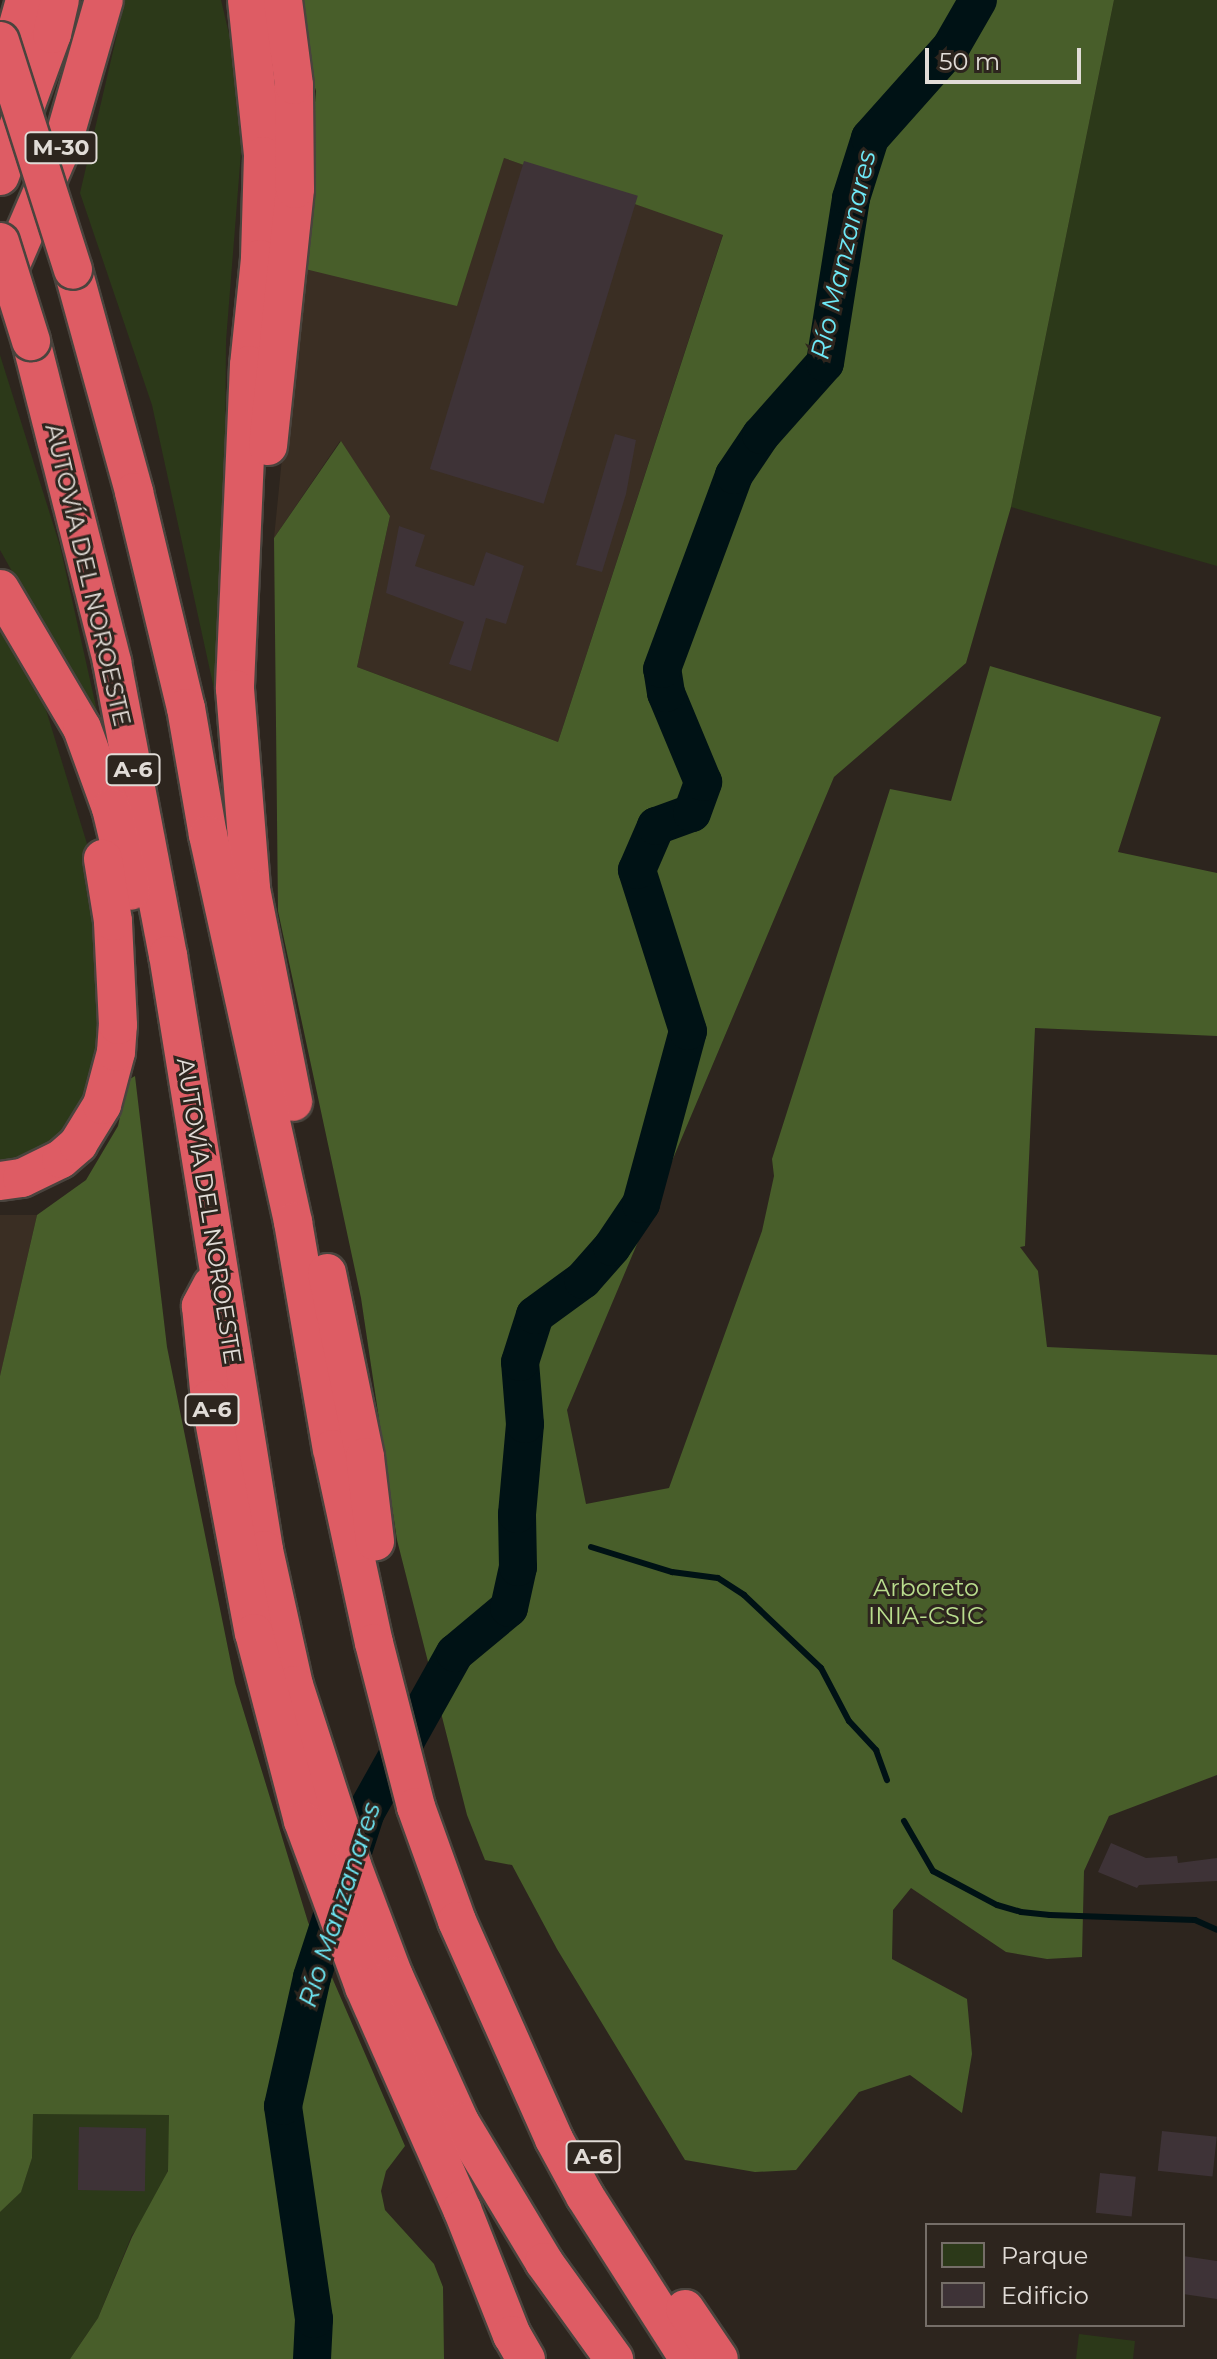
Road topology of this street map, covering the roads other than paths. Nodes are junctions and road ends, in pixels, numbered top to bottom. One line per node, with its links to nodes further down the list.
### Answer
1 (25, 0): 9 (highway)
2 (38, 0): 10 (highway)
3 (60, 0): 11 (highway, M-30)
4 (104, 0): 13 (highway, M-30)
5 (226, 0): 14 (highway)
6 (247, 0): 14 (highway)
7 (283, 0): 17 (highway)
8 (0, 41): 20 (highway, A-6, bridge)
9 (0, 88)
10 (0, 118)
11 (0, 176)
12 (0, 242): 19 (highway, AUTOVÍA DEL NOROESTE / A-6, bridge)
13 (0, 290)
14 (249, 365): 17 (highway)
15 (0, 589): 16 (highway)
16 (49, 672): 18 (highway); 19 (highway)
17 (268, 975): 20 (highway)
18 (0, 1181)
19 (206, 1205): 22 (highway, AUTOVÍA DEL NOROESTE / A-6)
20 (363, 1542): 21 (highway, A-6)
21 (481, 1948): 23 (highway, A-6); 24 (highway, A-6)
22 (379, 1982): 25 (highway, A-6); 26 (highway, AUTOVÍA DEL NOROESTE / A-6)
23 (621, 2254): 24 (highway, A-6); 27 (highway, A-6)
24 (676, 2296): 28 (highway, A-6); 29 (highway, A-6)
25 (519, 2347)
26 (614, 2359)
27 (689, 2359)
28 (719, 2359)
29 (735, 2359)

